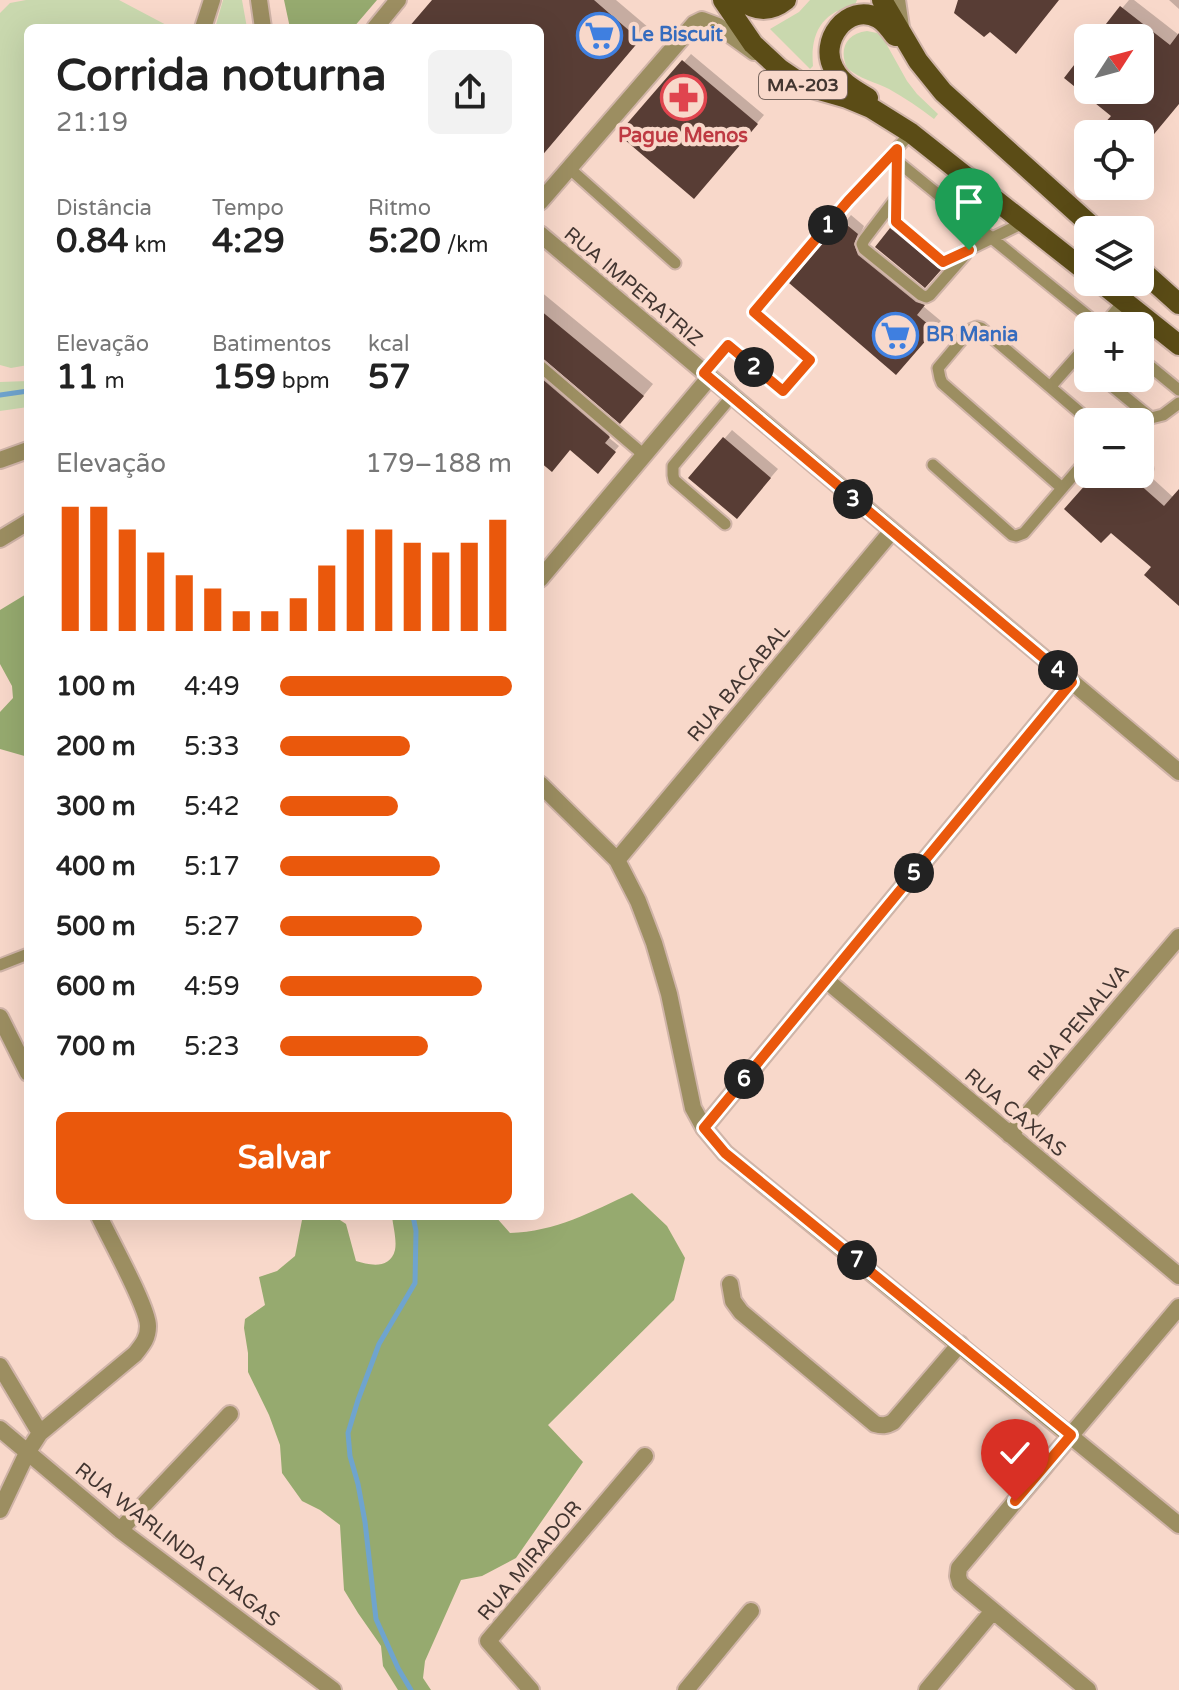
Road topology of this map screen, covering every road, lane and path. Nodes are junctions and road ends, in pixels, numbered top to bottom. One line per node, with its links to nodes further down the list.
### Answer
1 (212, 0): 9 (street)
2 (259, 0): 10 (street)
3 (398, 0): 11 (street)
4 (723, 0): 13 (main road, MA-203)
5 (741, 0): 6 (main road)
6 (786, 0)
7 (882, 0): 12 (main road)
8 (897, 0): 12 (street)
9 (204, 24)
10 (262, 24)
11 (378, 24)
12 (903, 36): 14 (main road)
13 (780, 69): 15 (main road, MA-203); 18 (street)
14 (954, 102): 15 (main road); 21 (main road)
15 (911, 133): 16 (lane); 22 (main road, MA-203)
16 (897, 149): 17 (lane); 38 (lane)
17 (898, 162): 20 (lane); 24 (lane)
18 (569, 168): 19 (street); 27 (lane)
19 (544, 197)
20 (896, 198): 25 (lane); 25 (lane)
21 (1080, 216)
22 (1025, 222): 24 (lane); 26 (main road, MA-203)
23 (544, 237): 38 (street, RUA IMPERATRIZ)
24 (993, 239): 25 (lane); 32 (lane)
25 (969, 250)
26 (1074, 262)
27 (675, 263)
28 (1154, 282): 31 (main road)
29 (1118, 296): 30 (main road)
30 (1124, 301): 33 (lane); 34 (main road)
31 (1179, 304)
32 (1084, 312)
33 (1114, 312)
34 (1179, 345)
35 (1074, 360): 39 (lane)
36 (544, 369): 46 (lane)
37 (1154, 369): 40 (lane)
38 (707, 376): 42 (street, RUA IMPERATRIZ); 46 (street)
39 (1050, 387): 44 (lane); 50 (lane)
40 (1179, 390)
41 (1119, 392): 43 (lane)
42 (732, 396): 52 (lane); 53 (street, RUA IMPERATRIZ)
43 (1179, 403)
44 (1075, 408)
45 (24, 451): 47 (street)
46 (644, 455): 55 (street)
47 (0, 460)
48 (933, 465): 50 (lane)
49 (1074, 474): 50 (lane)
50 (1062, 488)
51 (24, 524): 54 (street)
52 (725, 524)
53 (892, 531): 56 (street, RUA IMPERATRIZ); 59 (street, RUA BACABAL)
54 (0, 539)
55 (544, 574)
56 (1072, 682): 57 (street, RUA IMPERATRIZ); 63 (street)
57 (1179, 772)
58 (544, 788): 59 (street)
59 (617, 860): 66 (street)
60 (1179, 937): 67 (street, RUA PENALVA)
61 (24, 956): 62 (lane)
62 (0, 965)
63 (826, 980): 66 (street); 67 (street, RUA CAXIAS)
64 (0, 1017): 65 (street)
65 (24, 1065)
66 (704, 1128): 72 (street)
67 (1010, 1135): 69 (street, RUA CAXIAS)
68 (101, 1220): 76 (street)
69 (1179, 1276)
70 (730, 1284): 72 (street)
71 (1179, 1307): 77 (street)
72 (960, 1344): 77 (street)
73 (0, 1366): 76 (street)
74 (230, 1414): 82 (street)
75 (0, 1429): 78 (street, RUA WARLINDA CHAGAS)
76 (40, 1433): 78 (street)
77 (1071, 1435): 81 (street); 84 (street)
78 (27, 1453): 80 (street); 82 (street, RUA WARLINDA CHAGAS)
79 (645, 1456): 86 (street, RUA MIRADOR)
80 (0, 1510)
81 (1179, 1525)
82 (120, 1530): 85 (street, RUA WARLINDA CHAGAS)
83 (751, 1611): 87 (street)
84 (993, 1611): 88 (street); 89 (street)
85 (333, 1690)
86 (531, 1690)
87 (686, 1690)
88 (927, 1690)
89 (1088, 1690)

